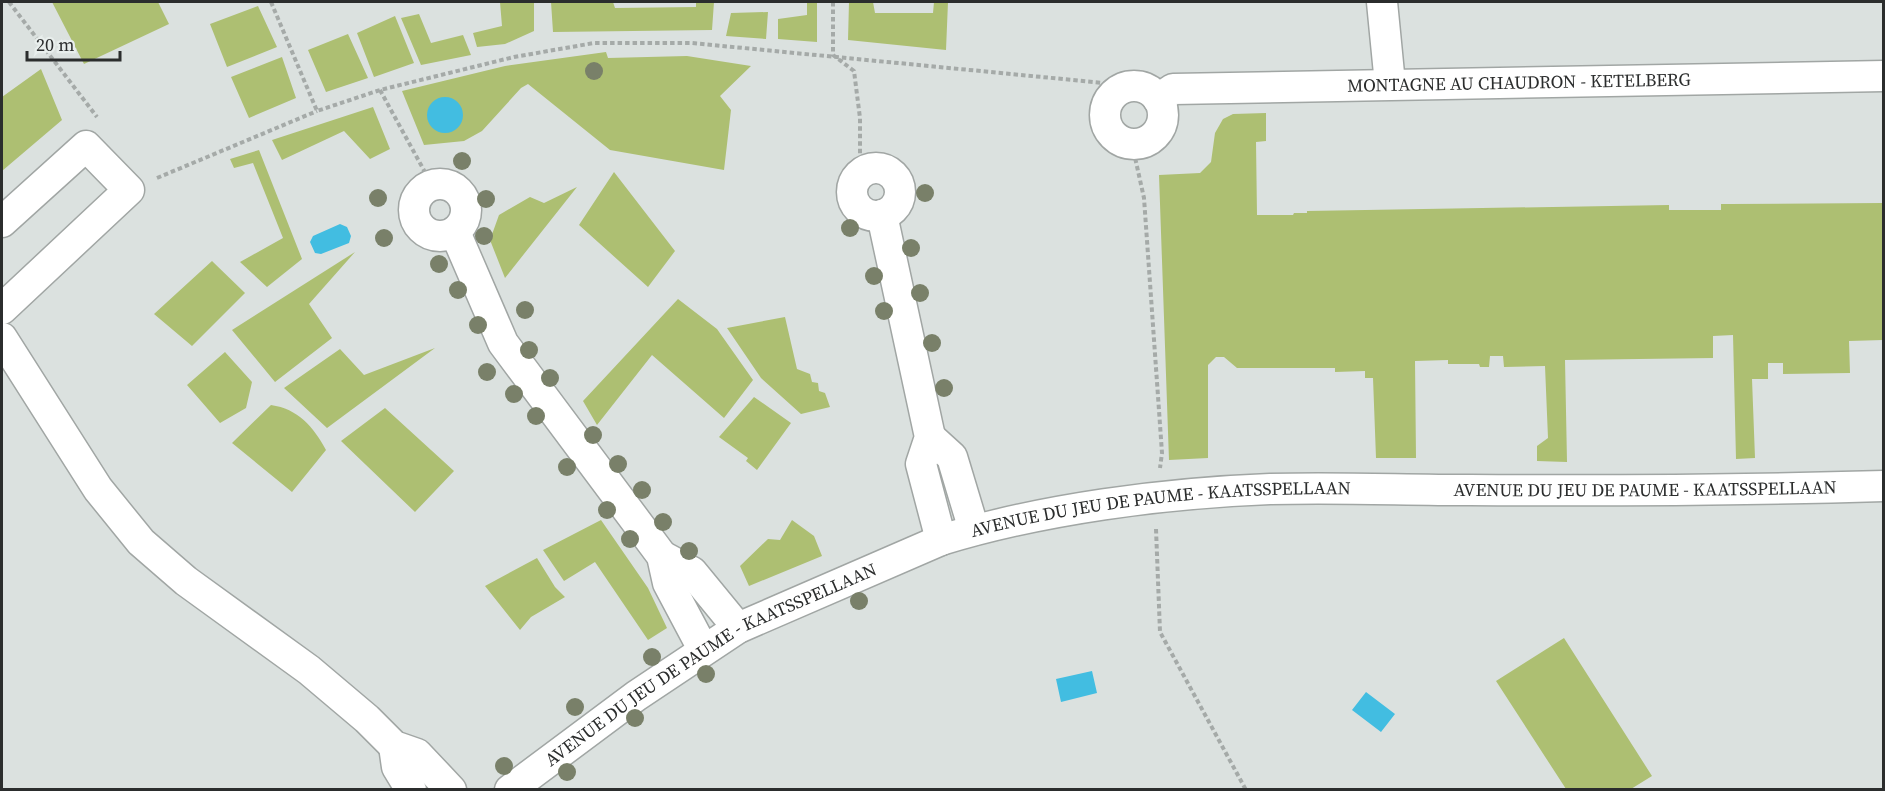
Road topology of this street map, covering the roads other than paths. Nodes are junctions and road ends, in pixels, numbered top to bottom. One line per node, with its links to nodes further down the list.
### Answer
1 (1382, 2): 3 (street)
2 (1884, 76): 3 (street, MONTAGNE AU CHAUDRON - KETELBERG)
3 (1390, 84): 4 (street, MONTAGNE AU CHAUDRON - KETELBERG)
4 (1158, 99): 4 (street)
5 (860, 174): 10 (street)
6 (2, 222): 8 (street)
7 (455, 231): 7 (street); 14 (street)
8 (2, 309)
9 (2, 338): 17 (street)
10 (930, 437): 12 (street); 13 (street)
11 (1884, 486): 12 (street, AVENUE DU JEU DE PAUME - KAATSSPELLAAN)
12 (974, 530): 13 (street, AVENUE DU JEU DE PAUME - KAATSSPELLAAN)
13 (941, 540): 15 (street, AVENUE DU JEU DE PAUME - KAATSSPELLAAN)
14 (662, 556): 15 (street); 16 (street)
15 (738, 628): 16 (street, AVENUE DU JEU DE PAUME - KAATSSPELLAAN)
16 (703, 649): 20 (street, AVENUE DU JEU DE PAUME - KAATSSPELLAAN)
17 (394, 746): 18 (street); 19 (street)
18 (411, 789)
19 (451, 789)
20 (510, 789)

